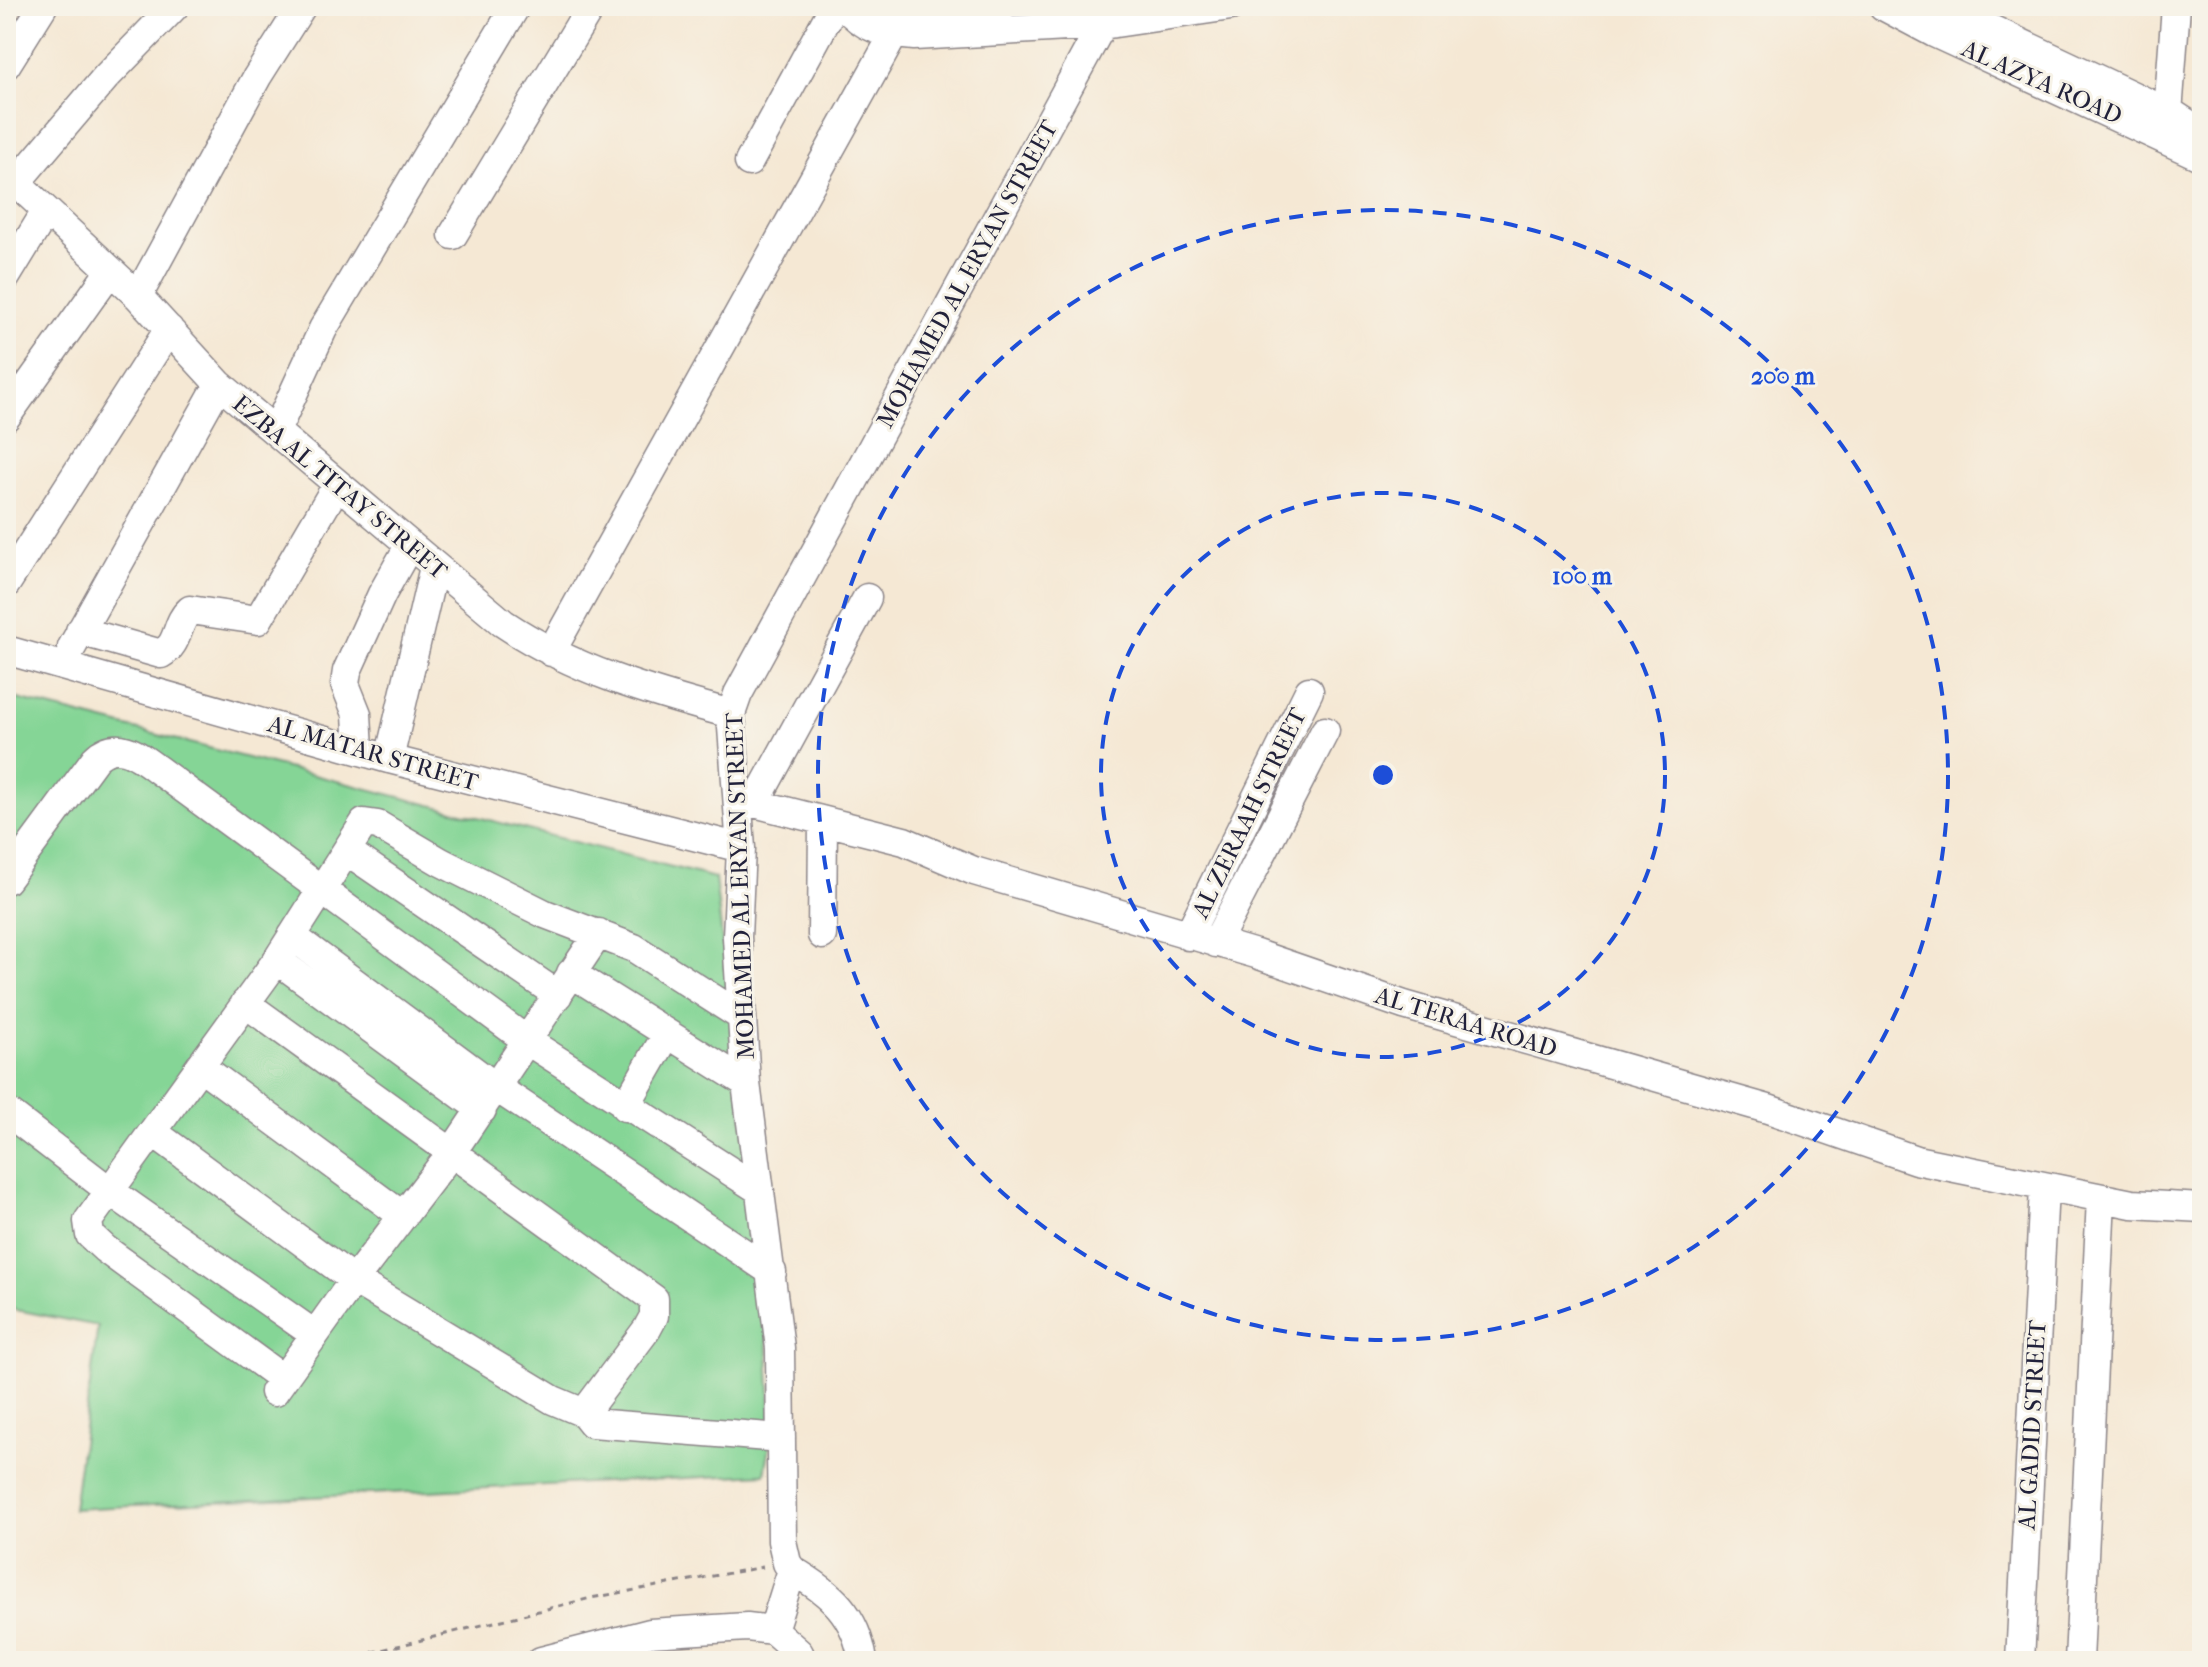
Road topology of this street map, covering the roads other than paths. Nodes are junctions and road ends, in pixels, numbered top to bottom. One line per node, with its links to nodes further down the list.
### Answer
1 (43, 6): 16 (street)
2 (175, 6): 21 (street)
3 (302, 6): 26 (street)
4 (516, 6): 30 (street)
5 (591, 6): 23 (street)
6 (834, 6): 20 (street)
7 (845, 6): 15 (street)
8 (889, 6): 9 (street)
9 (1002, 6)
10 (1231, 6): 14 (street)
11 (1883, 6): 17 (street, AL AZYA ROAD)
12 (1942, 6): 17 (street, AL AZYA ROAD)
13 (2176, 6): 17 (street)
14 (1102, 25): 15 (street); 41 (street, MOHAMED AL ERYAN STREET)
15 (894, 34): 38 (street)
16 (6, 65)
17 (2170, 122): 18 (street, AL AZYA ROAD); 19 (street, AL AZYA ROAD)
18 (2202, 133)
19 (2202, 157)
20 (749, 162)
21 (11, 179): 22 (street, EZBA AL TITAY STREET)
22 (45, 213): 24 (street, EZBA AL TITAY STREET); 25 (street)
23 (453, 235)
24 (110, 271): 26 (street, EZBA AL TITAY STREET); 29 (street)
25 (6, 277)
26 (138, 296): 27 (street, EZBA AL TITAY STREET)
27 (169, 329): 28 (street, EZBA AL TITAY STREET); 34 (street)
28 (219, 384): 30 (street, EZBA AL TITAY STREET); 36 (street)
29 (6, 416)
30 (276, 431): 31 (street, EZBA AL TITAY STREET)
31 (337, 485): 32 (street, EZBA AL TITAY STREET); 36 (street)
32 (409, 546): 33 (street, EZBA AL TITAY STREET); 43 (street)
33 (434, 567): 38 (street, EZBA AL TITAY STREET); 44 (street)
34 (6, 584)
35 (867, 598): 45 (street)
36 (80, 631): 39 (street)
37 (6, 650): 39 (street, AL MATAR STREET)
38 (551, 652): 41 (street, EZBA AL TITAY STREET)
39 (61, 665): 43 (street, AL MATAR STREET)
40 (1309, 691): 53 (street, AL ZERAAH STREET)
41 (731, 714): 45 (street, MOHAMED AL ERYAN STREET)
42 (1325, 731): 54 (street)
43 (359, 749): 44 (street, AL MATAR STREET)
44 (389, 759): 47 (street, AL MATAR STREET)
45 (746, 801): 46 (street, AL TERAA ROAD); 47 (street, MOHAMED AL ERYAN STREET)
46 (823, 822): 52 (street); 53 (street, AL TERAA ROAD)
47 (741, 848): 58 (street, MOHAMED AL ERYAN STREET)
48 (347, 851): 50 (street); 51 (street); 56 (street)
49 (10, 867): 50 (street)
50 (321, 891): 55 (street); 60 (street)
51 (599, 933): 56 (street); 58 (street)
52 (822, 935)
53 (1188, 936): 54 (street, AL TERAA ROAD)
54 (1216, 943): 68 (street, AL TERAA ROAD)
55 (284, 948): 57 (street); 63 (street)
56 (564, 984): 59 (street); 60 (street)
57 (245, 1003): 61 (street); 67 (street)
58 (742, 1017): 62 (street, MOHAMED AL ERYAN STREET)
59 (667, 1034): 62 (street); 64 (street)
60 (529, 1042): 63 (street); 64 (street)
61 (200, 1066): 66 (street); 73 (street)
62 (746, 1083): 69 (street, MOHAMED AL ERYAN STREET)
63 (490, 1099): 67 (street); 74 (street)
64 (625, 1107): 69 (street)
65 (6, 1111): 70 (street)
66 (153, 1132): 70 (street); 75 (street)
67 (452, 1152): 73 (street); 77 (street)
68 (2044, 1188): 71 (street, AL TERAA ROAD); 84 (street, AL GADID STREET)
69 (758, 1189): 74 (street, MOHAMED AL ERYAN STREET)
70 (110, 1191): 76 (street); 76 (street)
71 (2101, 1198): 72 (street, AL TERAA ROAD); 85 (street)
72 (2202, 1208)
73 (403, 1216): 75 (street)
74 (772, 1272): 78 (street, MOHAMED AL ERYAN STREET)
75 (354, 1280): 76 (street); 77 (street)
76 (314, 1334)
77 (584, 1413): 78 (street)
78 (781, 1438): 79 (street, MOHAMED AL ERYAN STREET)
79 (790, 1571): 80 (street); 83 (street)
80 (776, 1623): 81 (street); 82 (street)
81 (541, 1661)
82 (802, 1661)
83 (863, 1661)
84 (2020, 1661)
85 (2079, 1661)

